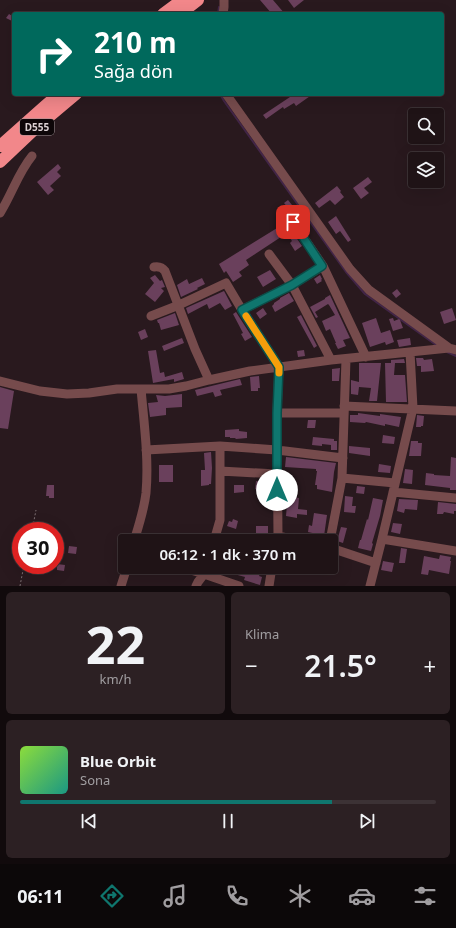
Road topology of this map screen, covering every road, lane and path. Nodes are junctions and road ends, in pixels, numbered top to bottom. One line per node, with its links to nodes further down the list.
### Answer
1 (182, 0): 4 (highway)
2 (198, 0): 5 (highway)
3 (224, 0): 6 (street)
4 (166, 12)
5 (183, 12)
6 (223, 12)
7 (57, 96): 10 (highway, D555)
8 (74, 96): 12 (highway, D555)
9 (227, 96): 22 (street)
10 (0, 146)
11 (32, 156): 13 (street)
12 (0, 162)
13 (0, 212)
14 (293, 222): 16 (street)
15 (269, 254): 18 (street)
16 (322, 266): 18 (street); 24 (street)
17 (154, 267): 19 (street)
18 (292, 285): 20 (street); 26 (street)
19 (179, 305): 20 (street); 21 (street); 28 (street)
20 (242, 310): 27 (street)
21 (151, 316)
22 (452, 349): 23 (street)
23 (410, 352): 24 (street); 31 (street)
24 (366, 356): 25 (street)
25 (346, 359): 26 (street); 32 (street)
26 (331, 360): 27 (street)
27 (279, 367): 28 (street); 34 (street)
28 (210, 380): 30 (street)
29 (0, 381): 30 (street)
30 (141, 389): 36 (street)
31 (413, 408): 32 (street); 33 (street); 42 (street)
32 (344, 410): 34 (street); 38 (street)
33 (456, 411)
34 (277, 413): 37 (street)
35 (220, 446): 36 (street); 37 (street); 39 (street)
36 (146, 450): 46 (street)
37 (277, 450): 38 (street); 40 (street)
38 (343, 458): 41 (street)
39 (220, 471): 40 (street); 47 (street)
40 (277, 474): 48 (street)
41 (342, 478): 42 (street); 49 (street)
42 (394, 488): 43 (street); 50 (street)
43 (456, 498)
44 (36, 510): 45 (path)
45 (34, 522)
46 (136, 534)
47 (216, 534)
48 (277, 534)
49 (331, 534)
50 (382, 539): 52 (street); 53 (street)
51 (338, 550): 53 (street)
52 (456, 551)
53 (376, 563): 64 (street)
54 (22, 574): 59 (path)
55 (125, 574): 60 (street)
56 (203, 574): 61 (street)
57 (213, 574): 62 (street)
58 (271, 574): 63 (street)
59 (20, 586)
60 (121, 586)
61 (196, 586)
62 (238, 586)
63 (269, 586)
64 (370, 586)

